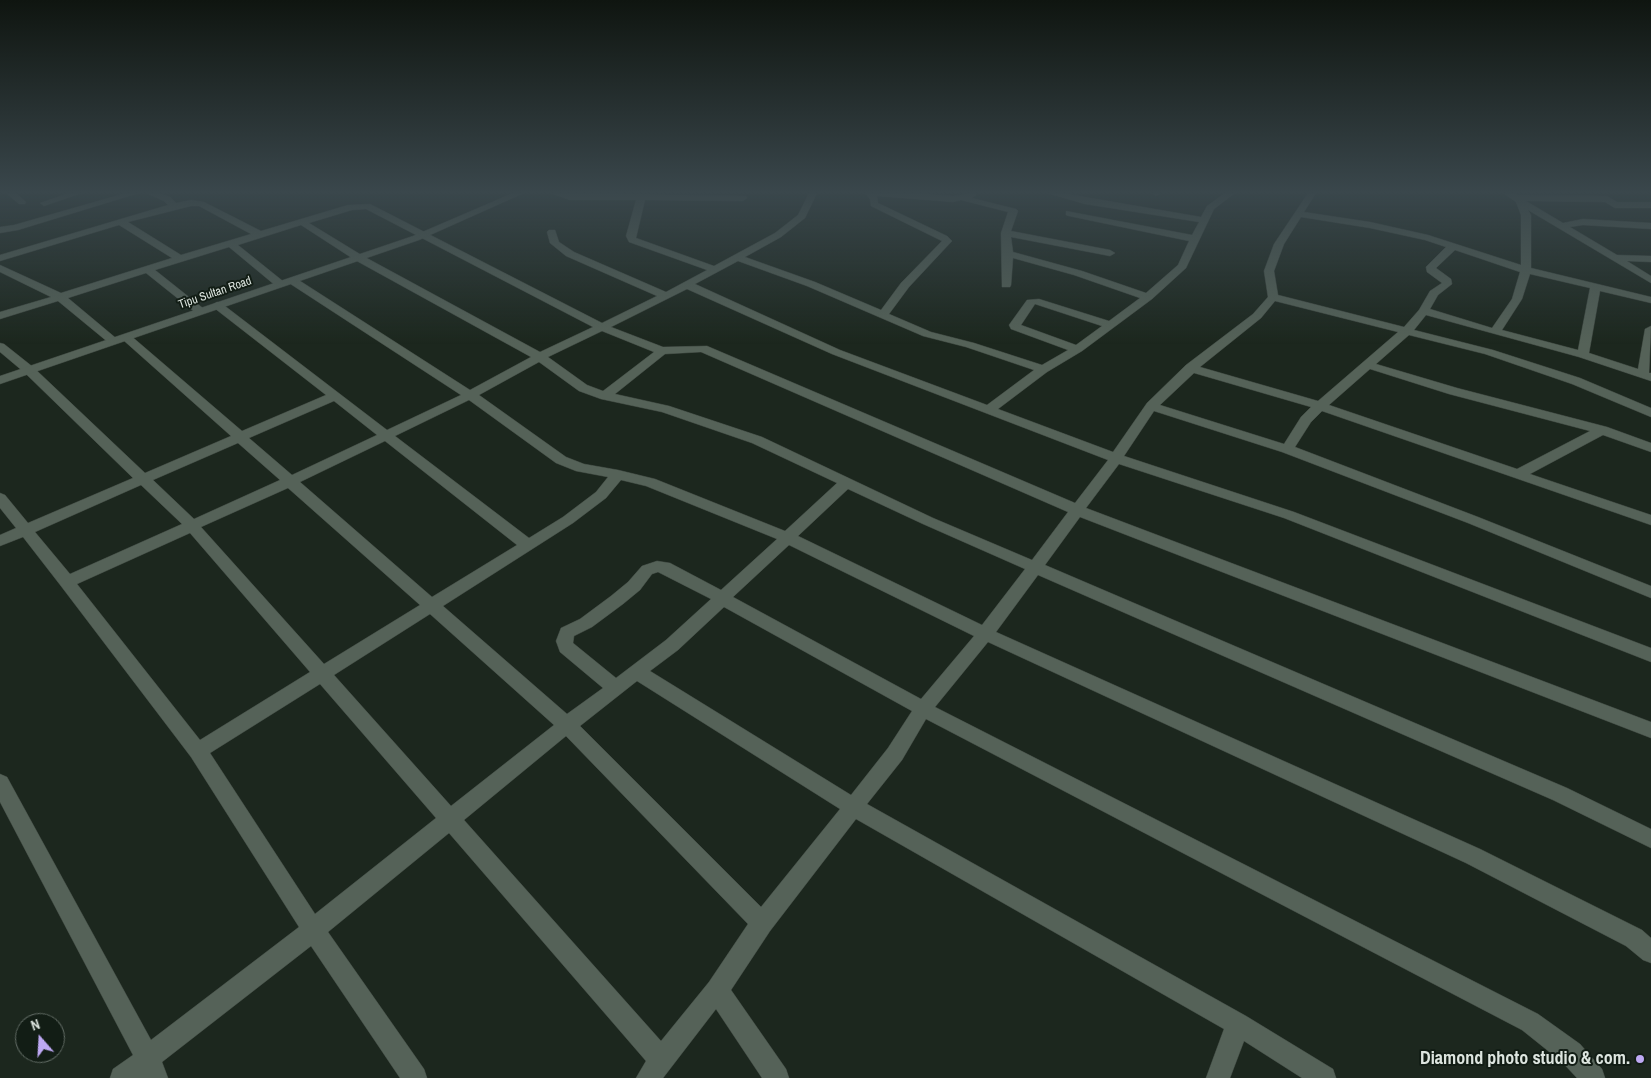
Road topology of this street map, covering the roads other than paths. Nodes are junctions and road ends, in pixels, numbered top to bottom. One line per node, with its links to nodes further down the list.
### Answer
1 (49, 243): 23 (street)
2 (155, 243): 26 (street)
3 (229, 243): 26 (street)
4 (230, 243): 33 (street)
5 (336, 243): 24 (street)
6 (398, 243): 24 (street, Tipu Sultan Road)
7 (441, 243): 48 (street)
8 (555, 243): 37 (street)
9 (641, 243): 30 (street)
10 (762, 243): 22 (street)
11 (945, 243): 46 (street)
12 (1007, 243): 21 (street)
13 (1060, 243): 20 (street)
14 (1193, 243): 40 (street)
15 (1279, 243): 38 (street)
16 (1445, 243): 19 (street)
17 (1526, 243): 31 (street)
18 (1590, 243): 25 (street)
19 (1453, 246): 31 (street); 44 (street)
20 (1110, 253)
21 (1008, 254): 35 (street); 40 (street)
22 (736, 257): 30 (street); 46 (street)
23 (0, 258)
24 (359, 258): 33 (street, Tipu Sultan Road); 58 (street)
25 (1615, 258): 27 (street); 32 (street)
26 (180, 259): 29 (street)
27 (1651, 259)
28 (2, 269): 39 (street)
29 (147, 269): 39 (street); 43 (street)
30 (714, 269): 34 (street)
31 (1526, 270): 36 (street); 51 (street)
32 (1651, 280)
33 (287, 282): 42 (street, Tipu Sultan Road); 65 (street)
34 (686, 284): 37 (street); 70 (street)
35 (1006, 284)
36 (1595, 288): 41 (street); 57 (street)
37 (666, 296): 48 (street)
38 (1273, 296): 50 (street); 60 (street)
39 (60, 297): 45 (street); 52 (street)
40 (1148, 297): 47 (street)
41 (1651, 300)
42 (217, 305): 43 (street, Tipu Sultan Road); 66 (street)
43 (200, 311): 52 (street, Tipu Sultan Road)
44 (1424, 311): 50 (street); 51 (street)
45 (0, 316)
46 (882, 316): 61 (street)
47 (1111, 324): 55 (street); 55 (street)
48 (604, 328): 56 (street); 58 (street)
49 (1651, 329): 53 (street)
50 (1408, 330): 59 (street); 71 (street)
51 (1495, 332): 57 (street)
52 (120, 339): 62 (street, Tipu Sultan Road); 74 (street)
53 (1650, 345): 63 (street)
54 (0, 346): 62 (street)
55 (1078, 349): 61 (street)
56 (662, 351): 67 (street); 84 (street)
57 (1583, 356): 63 (street)
58 (540, 358): 65 (street); 67 (street)
59 (1368, 365): 69 (street); 72 (street)
60 (1190, 368): 68 (street); 69 (street)
61 (1043, 369): 70 (street)
62 (29, 370): 64 (street, Tipu Sultan Road); 80 (street)
63 (1647, 375)
64 (0, 380)
65 (470, 395): 73 (street); 78 (street)
66 (335, 396): 73 (street); 74 (street)
67 (606, 396): 82 (street)
68 (1151, 406): 76 (street); 77 (street)
69 (1320, 406): 76 (street); 79 (street)
70 (988, 410): 77 (street)
71 (1651, 413)
72 (1602, 430): 75 (street); 79 (street)
73 (386, 435): 81 (street); 90 (street)
74 (241, 437): 80 (street); 81 (street)
75 (1651, 448)
76 (1287, 449): 93 (street)
77 (1116, 458): 84 (street); 97 (street)
78 (618, 474): 88 (street); 90 (street)
79 (1519, 474): 85 (street)
80 (143, 479): 86 (street); 87 (street)
81 (291, 481): 86 (street); 95 (street)
82 (846, 483): 88 (street); 91 (street)
83 (0, 498): 87 (street)
84 (1077, 510): 91 (street); 103 (street)
85 (1651, 520)
86 (192, 526): 92 (street); 99 (street)
87 (26, 530): 89 (street); 92 (street)
88 (786, 537): 94 (street); 96 (street)
89 (0, 541)
90 (528, 545): 95 (street)
91 (1034, 567): 96 (street); 108 (street)
92 (67, 582): 104 (street)
93 (1651, 592)
94 (724, 598): 98 (street); 100 (street); 101 (street)
95 (432, 605): 99 (street); 102 (street)
96 (986, 634): 101 (street); 111 (street)
97 (1651, 654)
98 (637, 672): 100 (street); 106 (street)
99 (322, 674): 104 (street); 107 (street)
100 (615, 688): 102 (street)
101 (923, 709): 106 (street); 122 (street)
102 (567, 725): 107 (street); 109 (street)
103 (1651, 730)
104 (198, 751): 110 (street)
105 (0, 783): 115 (street)
106 (854, 807): 109 (street); 113 (street)
107 (450, 819): 110 (street); 114 (street)
108 (1651, 839)
109 (762, 923): 112 (street)
110 (313, 930): 115 (street); 117 (street)
111 (1651, 952)
112 (717, 990): 114 (street); 119 (street)
113 (1238, 1024): 120 (street); 121 (street)
114 (661, 1059): 118 (street)
115 (152, 1068): 116 (street)
116 (122, 1078)
117 (415, 1078)
118 (648, 1078)
119 (777, 1078)
120 (1218, 1078)
121 (1324, 1078)
122 (1593, 1078)

